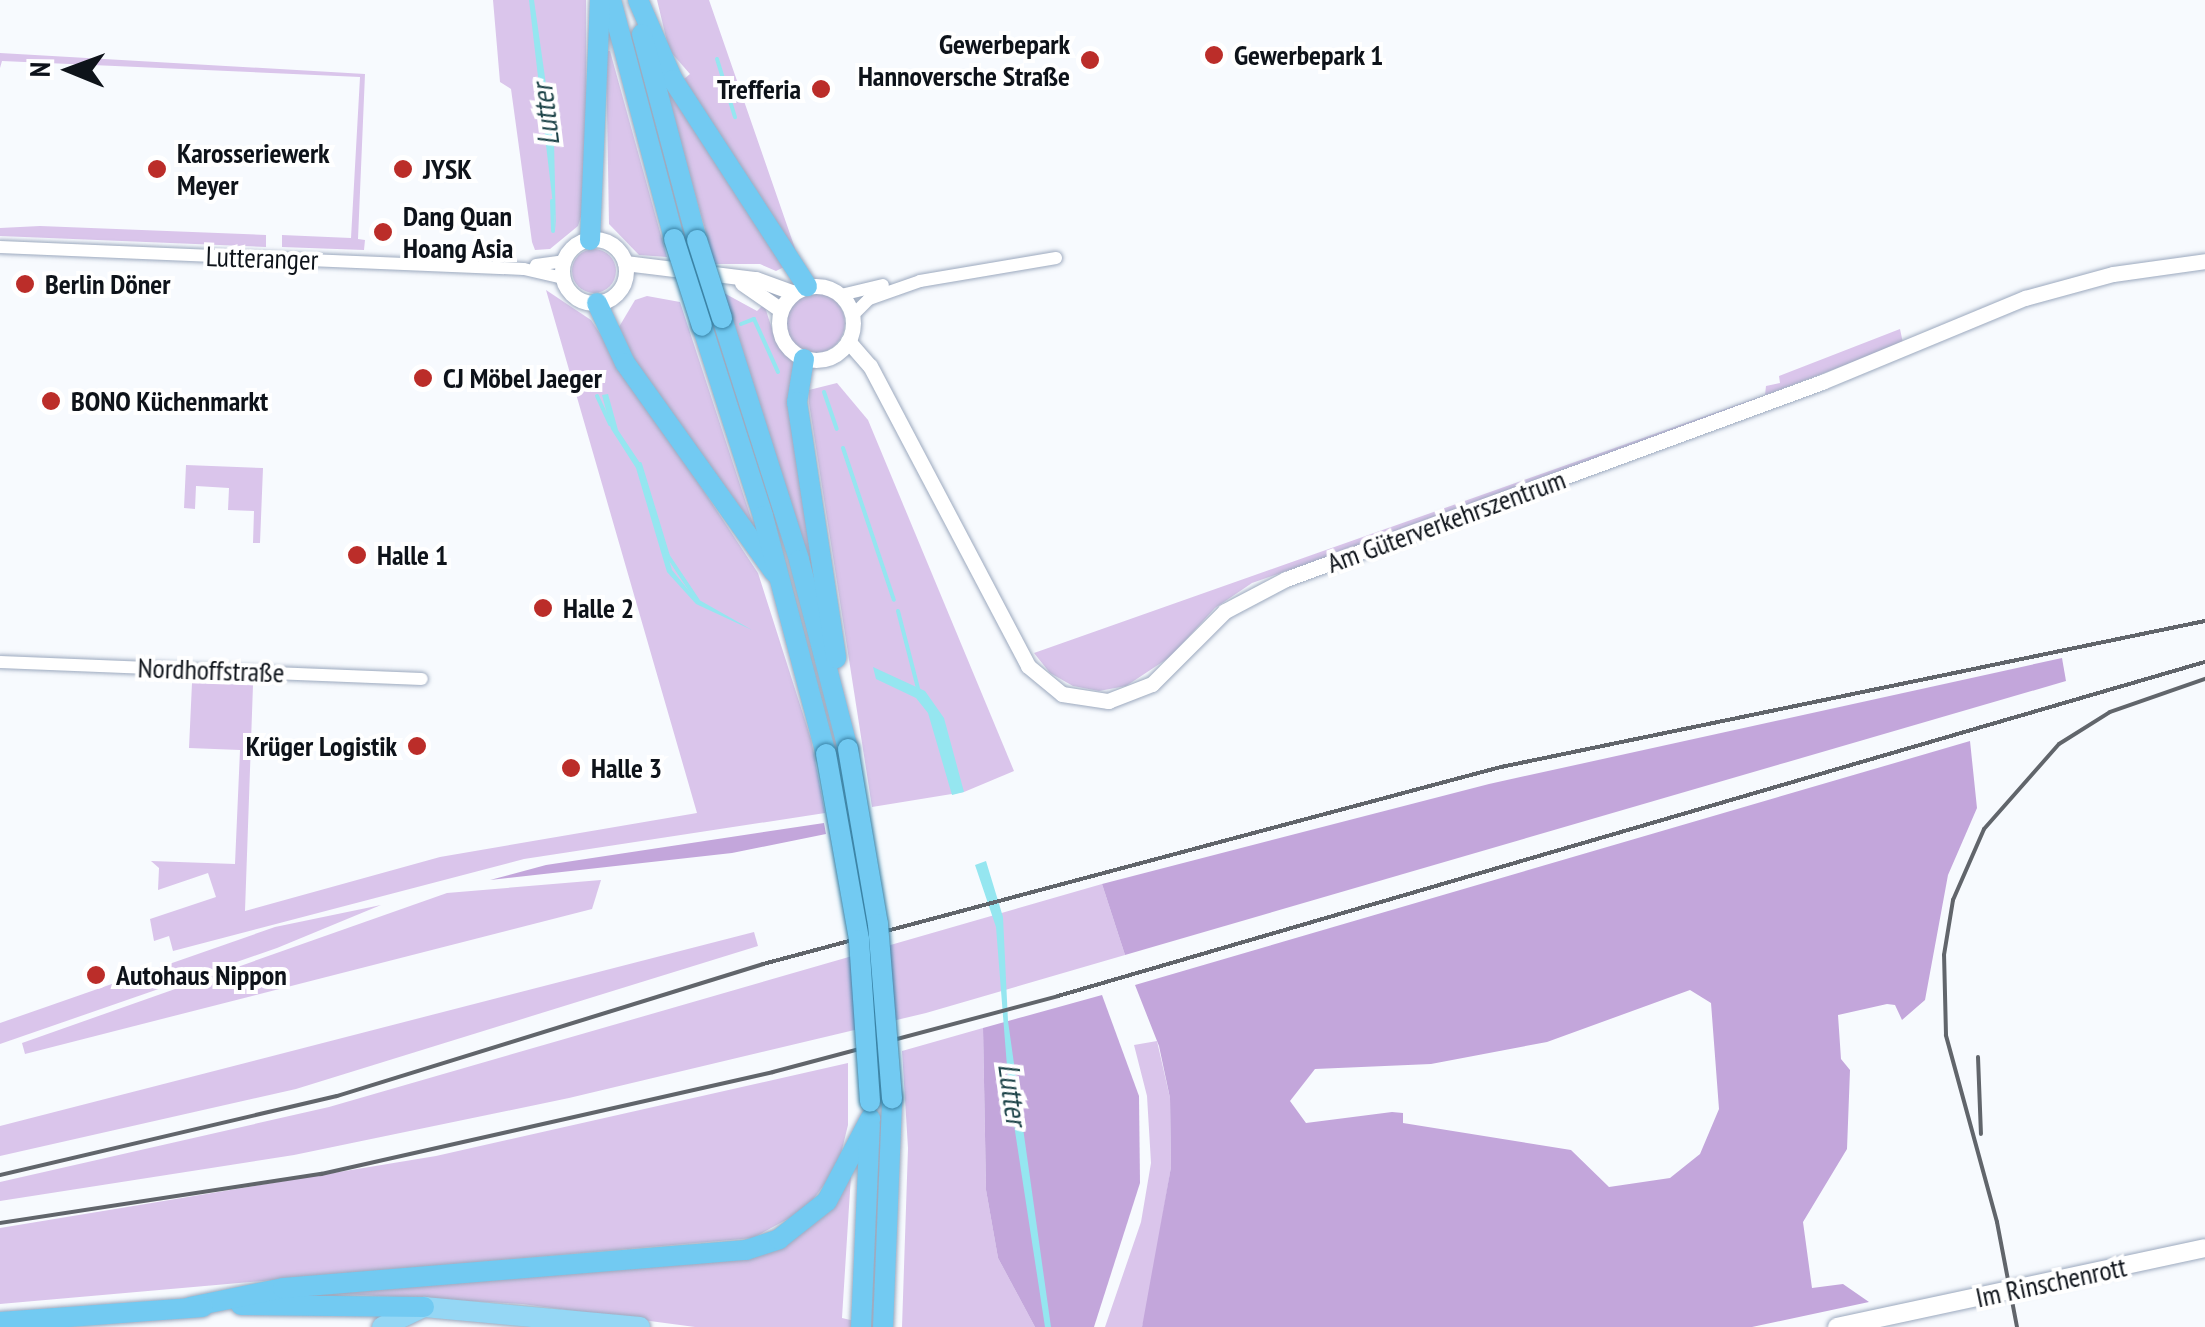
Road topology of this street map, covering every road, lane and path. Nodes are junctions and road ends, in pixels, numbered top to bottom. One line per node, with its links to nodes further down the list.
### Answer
1 (600, 0): 4 (highway)
2 (611, 0): 17 (highway, bridge)
3 (638, 0): 12 (highway); 17 (highway, bridge)
4 (590, 240): 8 (street); 9 (street, Lutteranger)
5 (0, 247): 9 (street, Lutteranger)
6 (1056, 258): 11 (street)
7 (2205, 261): 21 (street, Am Güterverkehrszentrum)
8 (625, 263): 10 (street); 12 (street)
9 (563, 270): 14 (street)
10 (624, 281): 14 (street); 15 (street)
11 (920, 282): 13 (street); 16 (street)
12 (800, 290): 13 (street); 15 (street)
13 (841, 295): 16 (street)
14 (598, 303): 23 (highway)
15 (780, 310): 20 (street)
16 (852, 316): 18 (street)
17 (712, 322): 22 (highway); 24 (highway)
18 (848, 341): 19 (street); 21 (street, Am Güterverkehrszentrum)
19 (835, 355): 20 (street); 21 (street)
20 (804, 358): 27 (highway)
21 (878, 381)
22 (763, 516): 23 (highway); 24 (highway)
23 (782, 584): 28 (highway, bridge)
24 (813, 612): 27 (highway)
25 (0, 662): 26 (street, Nordhoffstraße)
26 (422, 679)
27 (838, 705): 36 (highway, bridge)
28 (870, 1111): 31 (highway); 33 (highway)
29 (2205, 1248): 37 (main road, Im Rinschenrott)
30 (424, 1307): 31 (highway); 34 (main road); 35 (main road)
31 (190, 1308): 32 (highway)
32 (0, 1322)
33 (861, 1325)
34 (382, 1327)
35 (640, 1327)
36 (883, 1327)
37 (1837, 1327)

